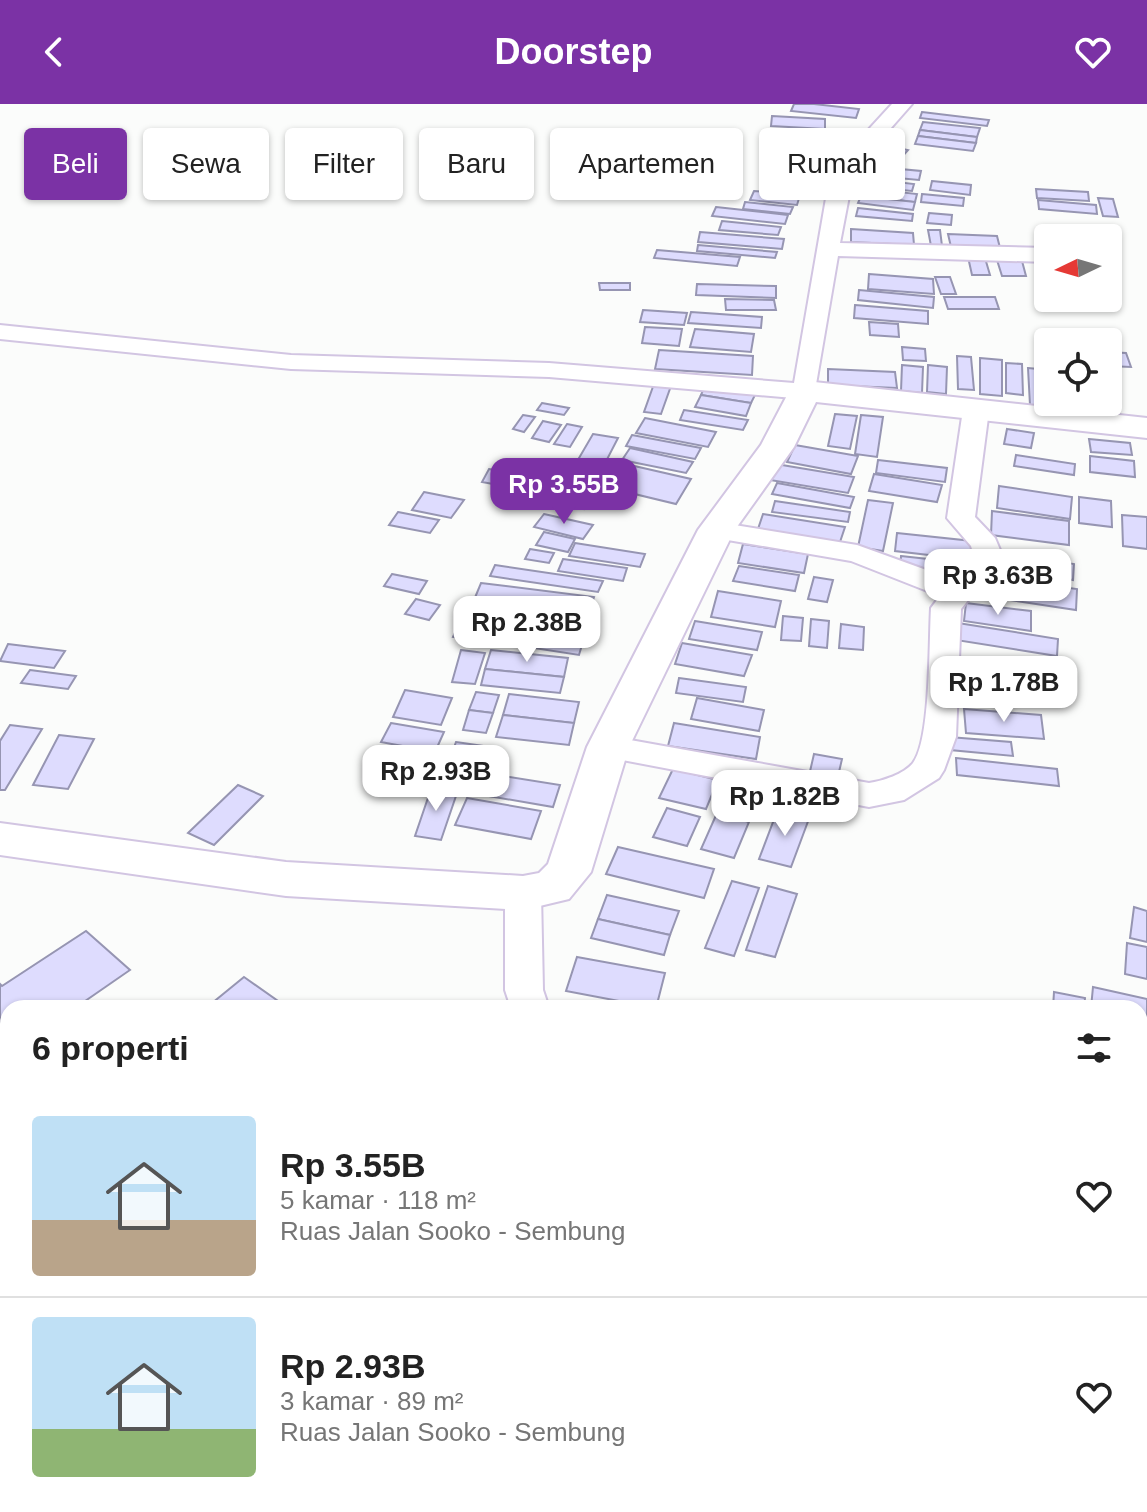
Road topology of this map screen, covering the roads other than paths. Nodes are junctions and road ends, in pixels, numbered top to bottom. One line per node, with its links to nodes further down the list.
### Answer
1 (902, 104): 2 (street)
2 (829, 249): 3 (street); 5 (street)
3 (1034, 255)
4 (0, 332): 5 (street)
5 (805, 391): 6 (main road); 8 (main road)
6 (976, 410): 7 (main road); 9 (street)
7 (1147, 428)
8 (716, 530): 9 (street); 10 (main road)
9 (958, 592): 10 (street)
10 (608, 747): 12 (main road)
11 (0, 839): 12 (main road)
12 (523, 893): 13 (street)
13 (527, 999)

